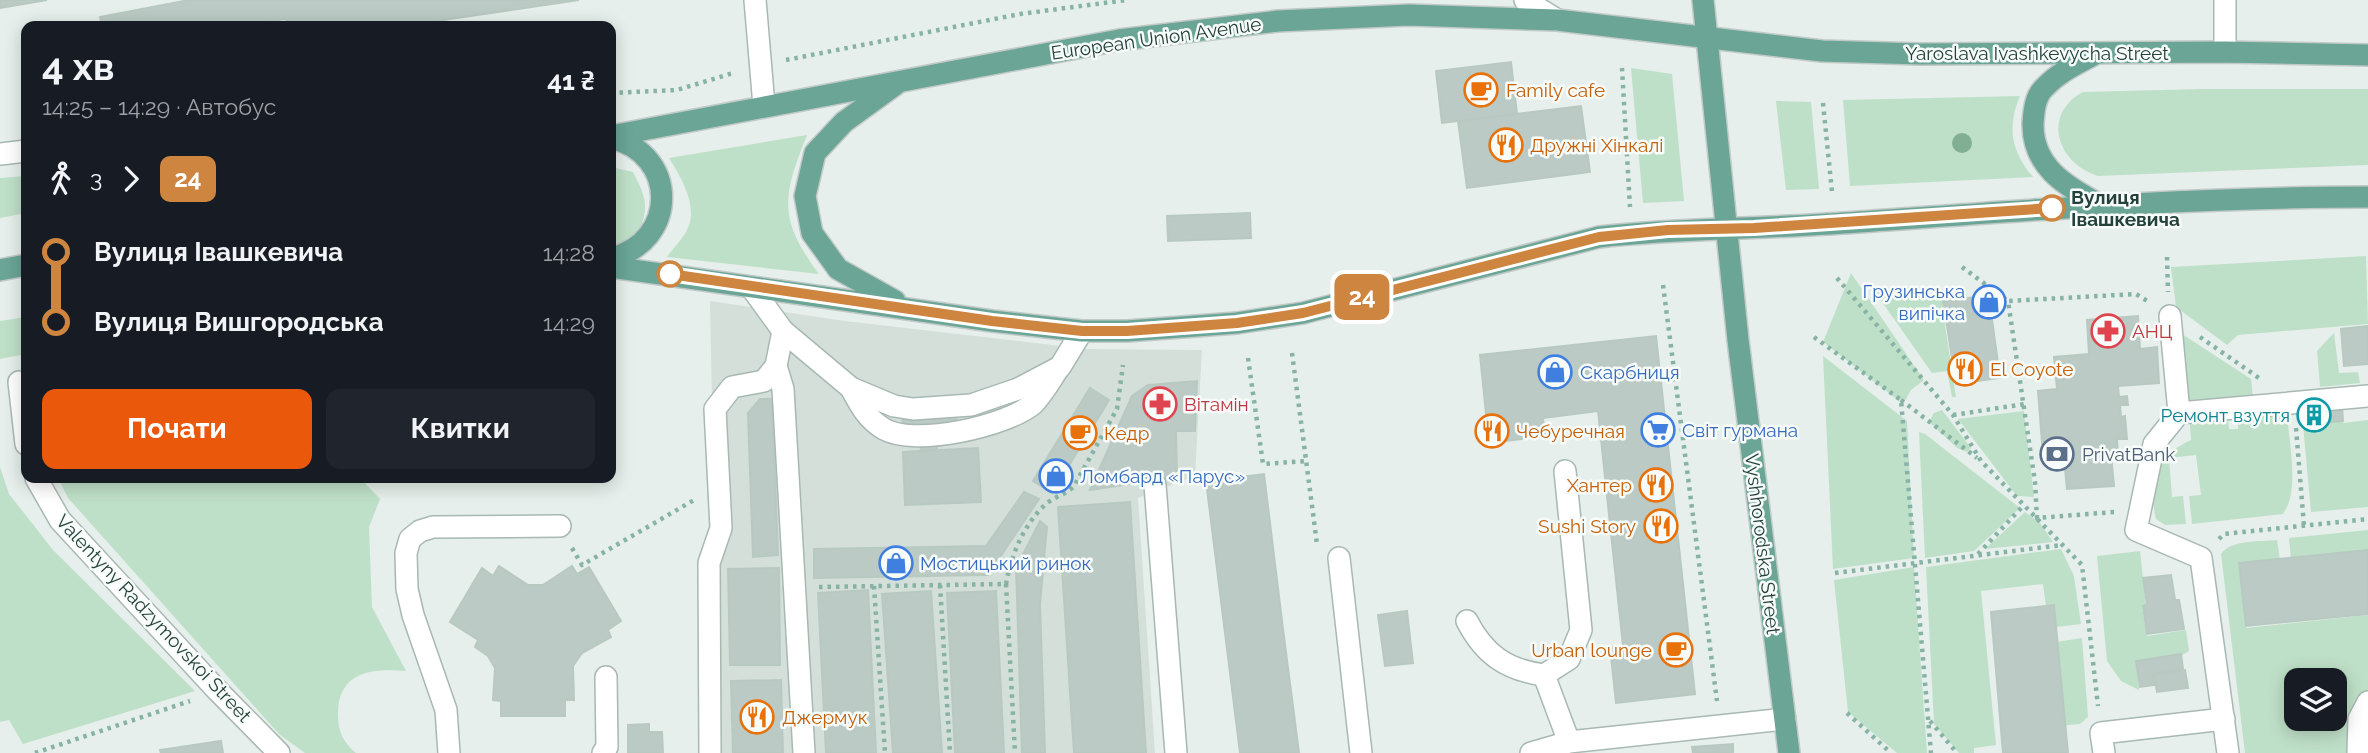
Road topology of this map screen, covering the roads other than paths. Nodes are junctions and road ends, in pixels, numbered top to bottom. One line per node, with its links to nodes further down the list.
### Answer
1 (755, 0): 11 (street)
2 (1525, 0): 5 (street)
3 (1703, 0): 6 (main road, Vyshhorodska Street)
4 (2225, 0): 7 (street)
5 (1556, 20): 6 (main road, European Union Avenue); 10 (main road, European Union Avenue)
6 (1707, 36): 8 (main road, Yaroslava Ivashkevycha Street); 18 (main road, Vyshhorodska Street)
7 (2225, 52): 8 (main road, Yaroslava Ivashkevycha Street); 9 (main road, Yaroslava Ivashkevycha Street)
8 (2097, 53): 17 (main road)
9 (2368, 55)
10 (900, 82): 11 (main road, European Union Avenue); 24 (main road)
11 (764, 106): 12 (main road, European Union Avenue)
12 (616, 136)
13 (616, 138): 19 (main road)
14 (21, 152): 15 (street)
15 (0, 154)
16 (2368, 197): 17 (main road)
17 (2102, 206): 18 (main road)
18 (1727, 230): 27 (main road); 42 (main road, Vyshhorodska Street)
19 (616, 257)
20 (21, 266): 22 (main road)
21 (616, 268): 23 (main road)
22 (0, 270)
23 (751, 287): 24 (main road); 26 (street)
24 (914, 309): 27 (main road)
25 (2169, 316): 31 (street)
26 (783, 331): 27 (street); 28 (street)
27 (1082, 331)
28 (775, 366): 49 (street); 50 (street)
29 (15, 383): 32 (street)
30 (2368, 396): 31 (street)
31 (2179, 413): 43 (street)
32 (21, 416)
33 (1565, 471): 39 (street)
34 (39, 483): 46 (street, Valentyny Radzymovskoi Street)
35 (1155, 485): 51 (street)
36 (560, 526): 47 (street)
37 (1339, 558): 52 (street)
38 (1467, 621): 39 (street)
39 (1544, 675): 44 (street)
40 (606, 677): 48 (street)
41 (2368, 702): 56 (street)
42 (1785, 719): 44 (street); 54 (main road, Vyshhorodska Street)
43 (2224, 719): 45 (street); 55 (street)
44 (1569, 742): 53 (street)
45 (2103, 743)
46 (279, 753)
47 (449, 753)
48 (603, 753)
49 (710, 753)
50 (804, 753)
51 (1177, 753)
52 (1361, 753)
53 (1531, 753)
54 (1789, 753)
55 (2228, 753)
56 (2358, 753)

